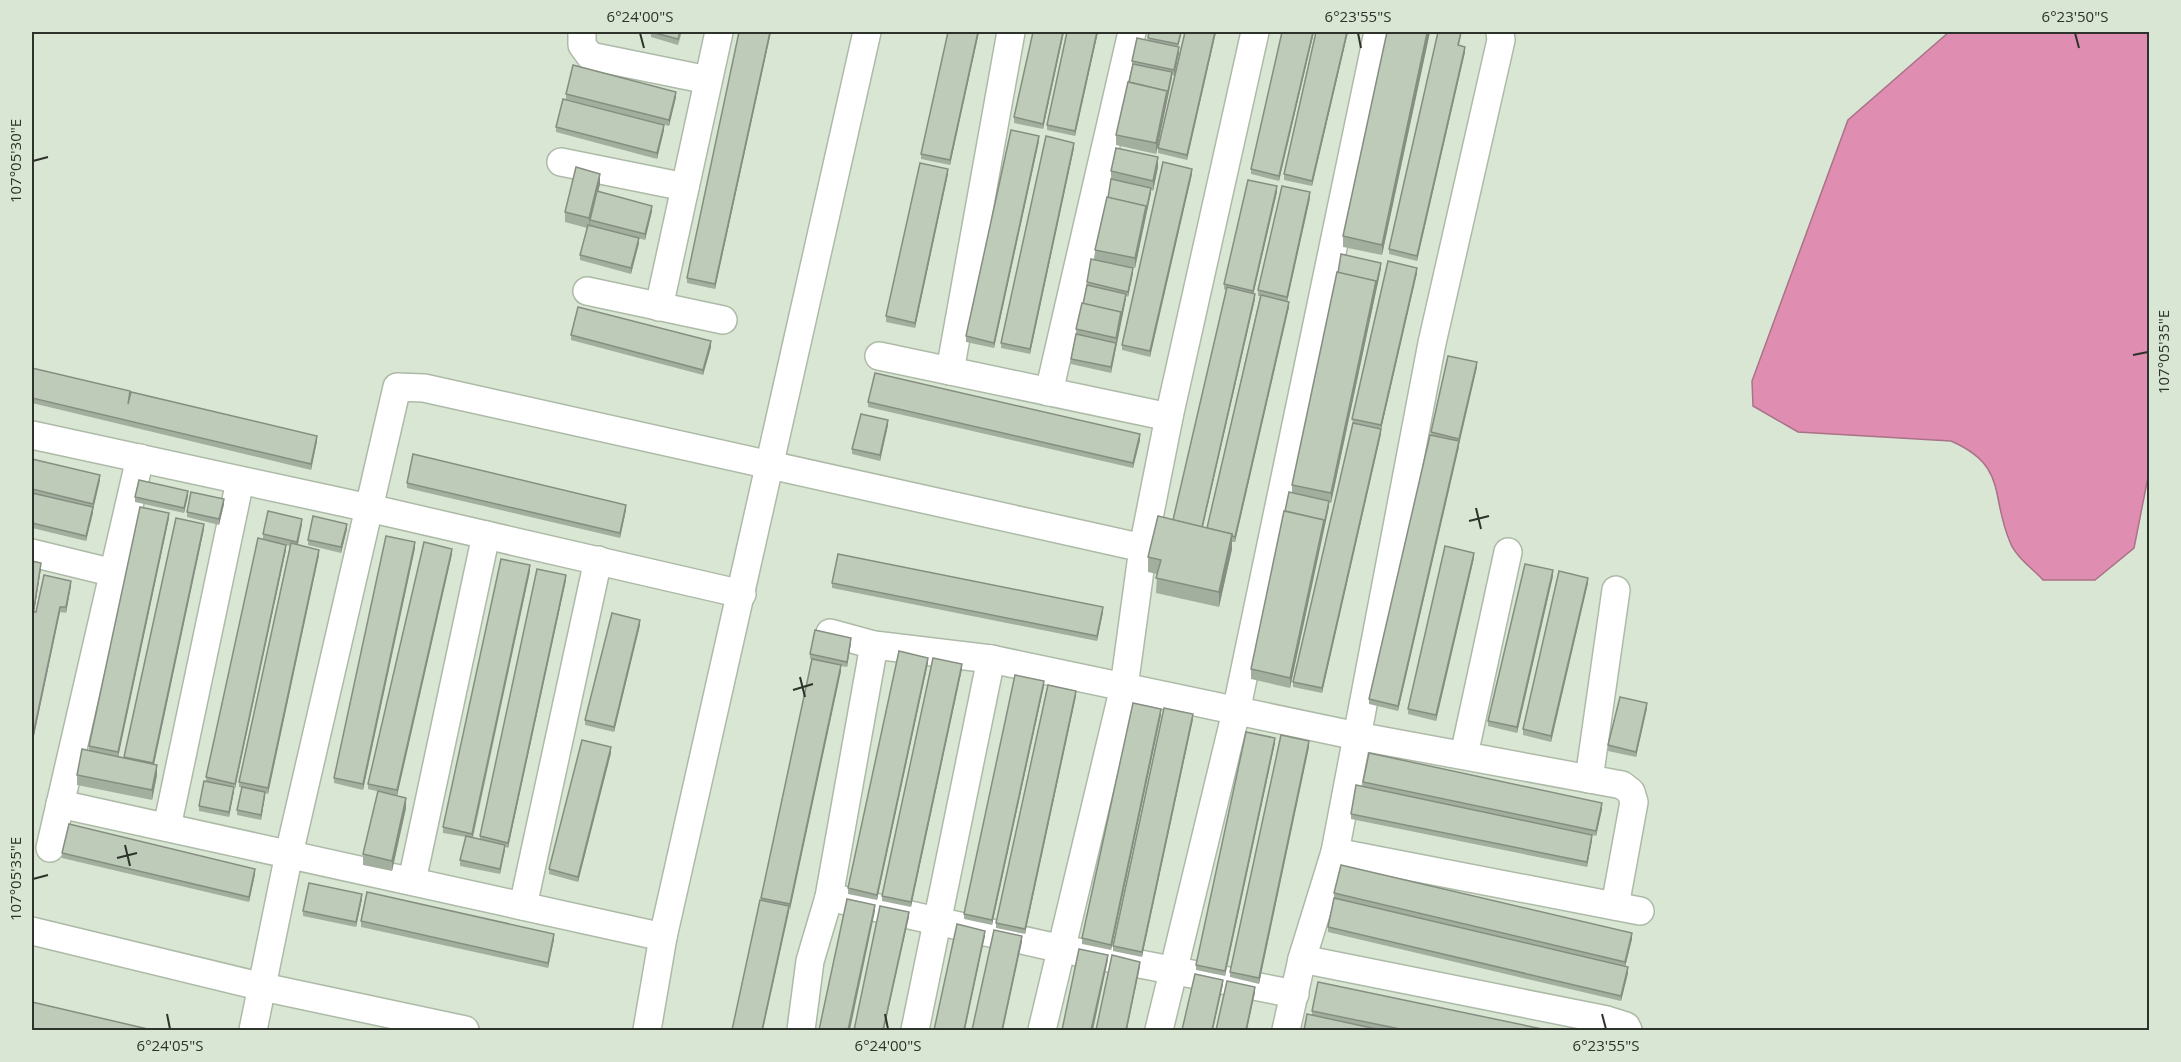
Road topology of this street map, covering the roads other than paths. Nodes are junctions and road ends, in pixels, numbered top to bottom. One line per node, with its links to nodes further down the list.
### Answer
1 (582, 32): 9 (street)
2 (719, 32): 9 (street)
3 (867, 32): 21 (street)
4 (1011, 32): 16 (street)
5 (1132, 32): 17 (street)
6 (1255, 32): 18 (street)
7 (1378, 32): 36 (street)
8 (1500, 32): 37 (street)
9 (708, 80): 11 (street)
10 (561, 162): 11 (street)
11 (685, 187): 13 (street)
12 (587, 291): 13 (street)
13 (659, 307): 14 (street)
14 (723, 320)
15 (879, 356): 16 (street)
16 (950, 371): 17 (street)
17 (1049, 392): 18 (street)
18 (1169, 417): 25 (street)
19 (32, 435): 20 (street)
20 (140, 458): 22 (street); 29 (street)
21 (771, 465): 23 (street); 25 (street); 31 (street)
22 (240, 481): 23 (street); 41 (street)
23 (369, 508): 24 (street); 44 (street)
24 (486, 535): 28 (street); 45 (street)
25 (1143, 548): 35 (street)
26 (1508, 552): 38 (street)
27 (32, 553): 29 (street)
28 (598, 560): 31 (street); 47 (street)
29 (114, 573): 40 (street)
30 (1616, 590): 39 (street)
31 (741, 594): 50 (street)
32 (830, 633): 33 (street)
33 (874, 645): 34 (street); 46 (street)
34 (991, 659): 35 (street); 48 (street)
35 (1124, 687): 36 (street); 51 (street)
36 (1236, 712): 37 (street); 53 (street)
37 (1357, 736): 38 (street); 43 (street)
38 (1464, 755): 39 (street)
39 (1589, 779): 43 (street)
40 (60, 804): 41 (street); 42 (street)
41 (167, 827): 44 (street)
42 (50, 848)
43 (1335, 852): 52 (street)
44 (289, 854): 45 (street); 54 (street)
45 (411, 881): 47 (street)
46 (829, 897): 48 (street); 59 (street)
47 (523, 906): 50 (street)
48 (939, 922): 51 (street); 60 (street)
49 (32, 931): 54 (street)
50 (663, 937): 58 (street)
51 (1062, 950): 53 (street); 61 (street)
52 (1302, 959): 55 (street); 64 (street)
53 (1174, 969): 55 (street); 62 (street)
54 (263, 987): 56 (street); 57 (street)
55 (1294, 994): 63 (street)
56 (253, 1030)
57 (465, 1030)
58 (647, 1030)
59 (801, 1030)
60 (915, 1030)
61 (1042, 1030)
62 (1159, 1030)
63 (1286, 1030)
64 (1628, 1030)

